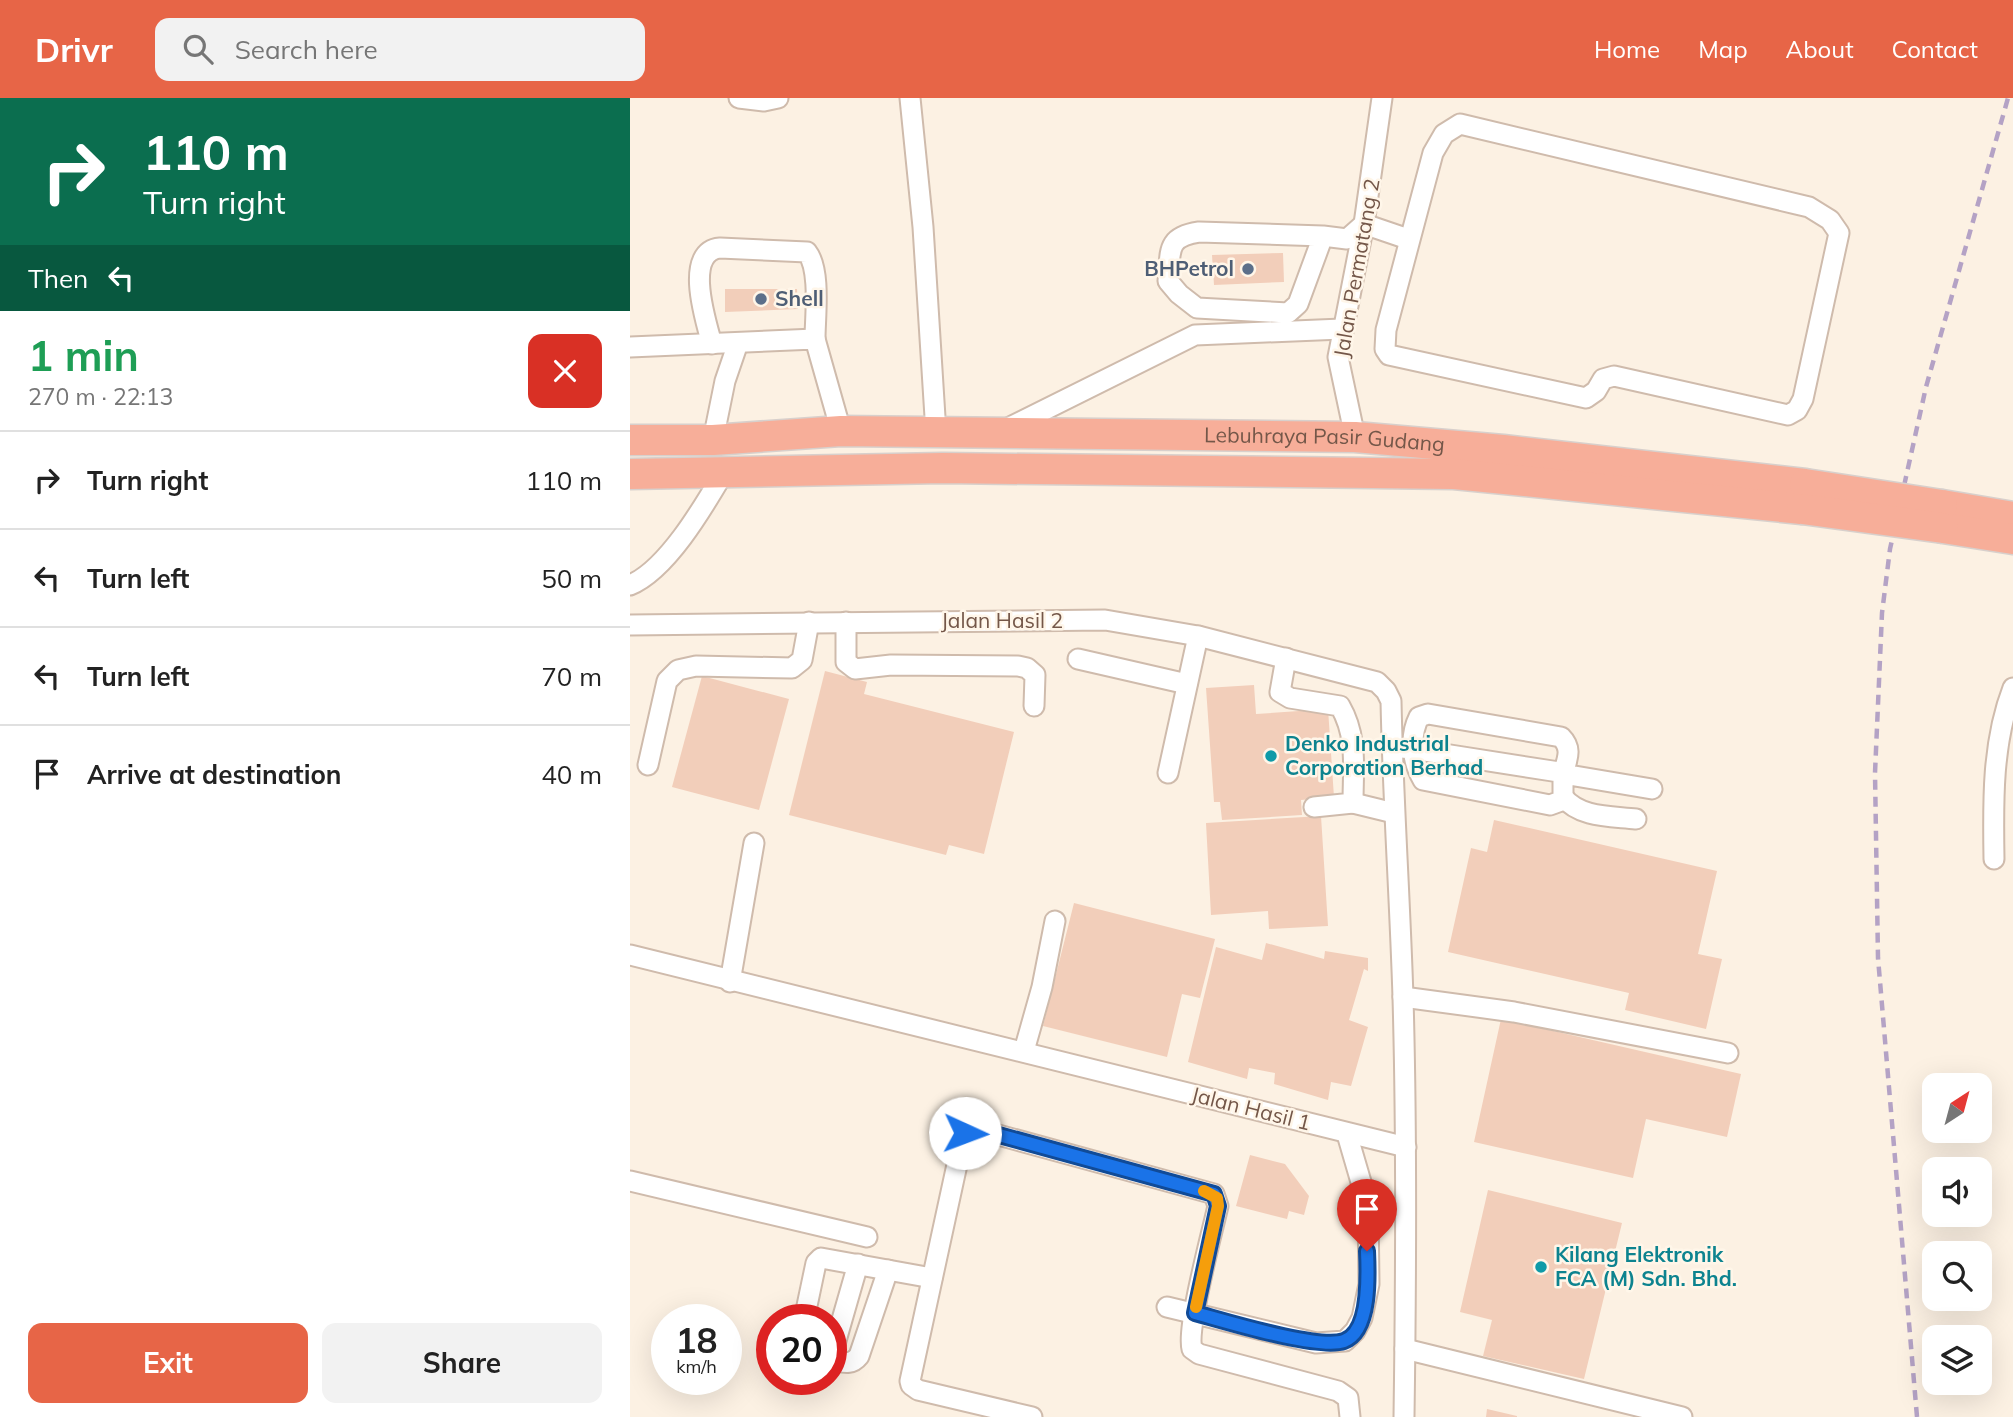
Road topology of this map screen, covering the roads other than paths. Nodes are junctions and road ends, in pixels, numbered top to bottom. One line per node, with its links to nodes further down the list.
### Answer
1 (739, 98): 2 (street)
2 (778, 98)
3 (910, 98): 15 (street)
4 (1382, 98): 5 (street, Jalan Permatang 2)
5 (1364, 224): 6 (street); 7 (street); 8 (street, Jalan Permatang 2)
6 (1322, 236): 6 (street)
7 (1408, 239): 7 (street)
8 (1342, 329): 14 (street); 16 (street, Jalan Permatang 2)
9 (815, 339): 10 (street); 11 (street); 13 (street)
10 (738, 343): 11 (street); 18 (street)
11 (712, 344): 12 (street)
12 (630, 347)
13 (841, 431): 15 (highway, Lebuhraya Pasir Gudang); 18 (highway, Lebuhraya Pasir Gudang)
14 (1000, 432): 15 (highway, Lebuhraya Pasir Gudang); 16 (highway, Lebuhraya Pasir Gudang)
15 (936, 433)
16 (1355, 437): 21 (highway, Lebuhraya Pasir Gudang)
17 (630, 440): 18 (highway, Lebuhraya Pasir Gudang)
18 (713, 440)
19 (724, 472): 20 (highway, Lebuhraya Pasir Gudang); 21 (highway, Lebuhraya Pasir Gudang); 25 (street)
20 (630, 474)
21 (1804, 496): 22 (highway, Lebuhraya Pasir Gudang, bridge)
22 (1943, 516): 23 (highway, Lebuhraya Pasir Gudang); 24 (highway, Lebuhraya Pasir Gudang)
23 (2013, 517)
24 (2013, 539)
25 (630, 585)
26 (846, 621): 27 (street, Jalan Hasil 2); 29 (street, Jalan Hasil 2); 34 (street)
27 (809, 622): 28 (street, Jalan Hasil 2); 37 (street)
28 (630, 625)
29 (1198, 636): 30 (street, Jalan Hasil 2); 32 (street)
30 (1286, 658): 35 (street, Jalan Hasil 2); 42 (street)
31 (1078, 659): 32 (street)
32 (1187, 684): 38 (street)
33 (2013, 688): 47 (street)
34 (1034, 706)
35 (1392, 747): 36 (street); 44 (street)
36 (1412, 749): 39 (street); 39 (street); 41 (street)
37 (648, 765)
38 (1168, 774)
39 (1563, 774): 40 (street); 41 (street)
40 (1652, 789)
41 (1563, 797): 45 (street)
42 (1353, 803): 43 (street); 44 (street)
43 (1314, 807)
44 (1394, 813): 51 (street)
45 (1636, 819)
46 (754, 843): 50 (street)
47 (1994, 859)
48 (1055, 921): 52 (street)
49 (630, 955): 50 (street, Jalan Hasil 1)
50 (730, 982): 52 (street, Jalan Hasil 1)
51 (1403, 997): 53 (street); 55 (street)
52 (1024, 1051): 54 (street, Jalan Hasil 1)
53 (1728, 1053)
54 (1347, 1134): 55 (street, Jalan Hasil 1); 64 (street)
55 (1406, 1147): 65 (street)
56 (630, 1181): 57 (street)
57 (867, 1237)
58 (858, 1264): 59 (street); 61 (street); 62 (street)
59 (888, 1270): 60 (street); 66 (street)
60 (932, 1278): 64 (street); 67 (street)
61 (807, 1304)
62 (847, 1304)
63 (1167, 1307): 64 (street)
64 (1195, 1313): 68 (street)
65 (1405, 1349): 69 (street); 70 (street)
66 (847, 1363)
67 (1032, 1417)
68 (1350, 1417)
69 (1404, 1417)
70 (1682, 1417)

